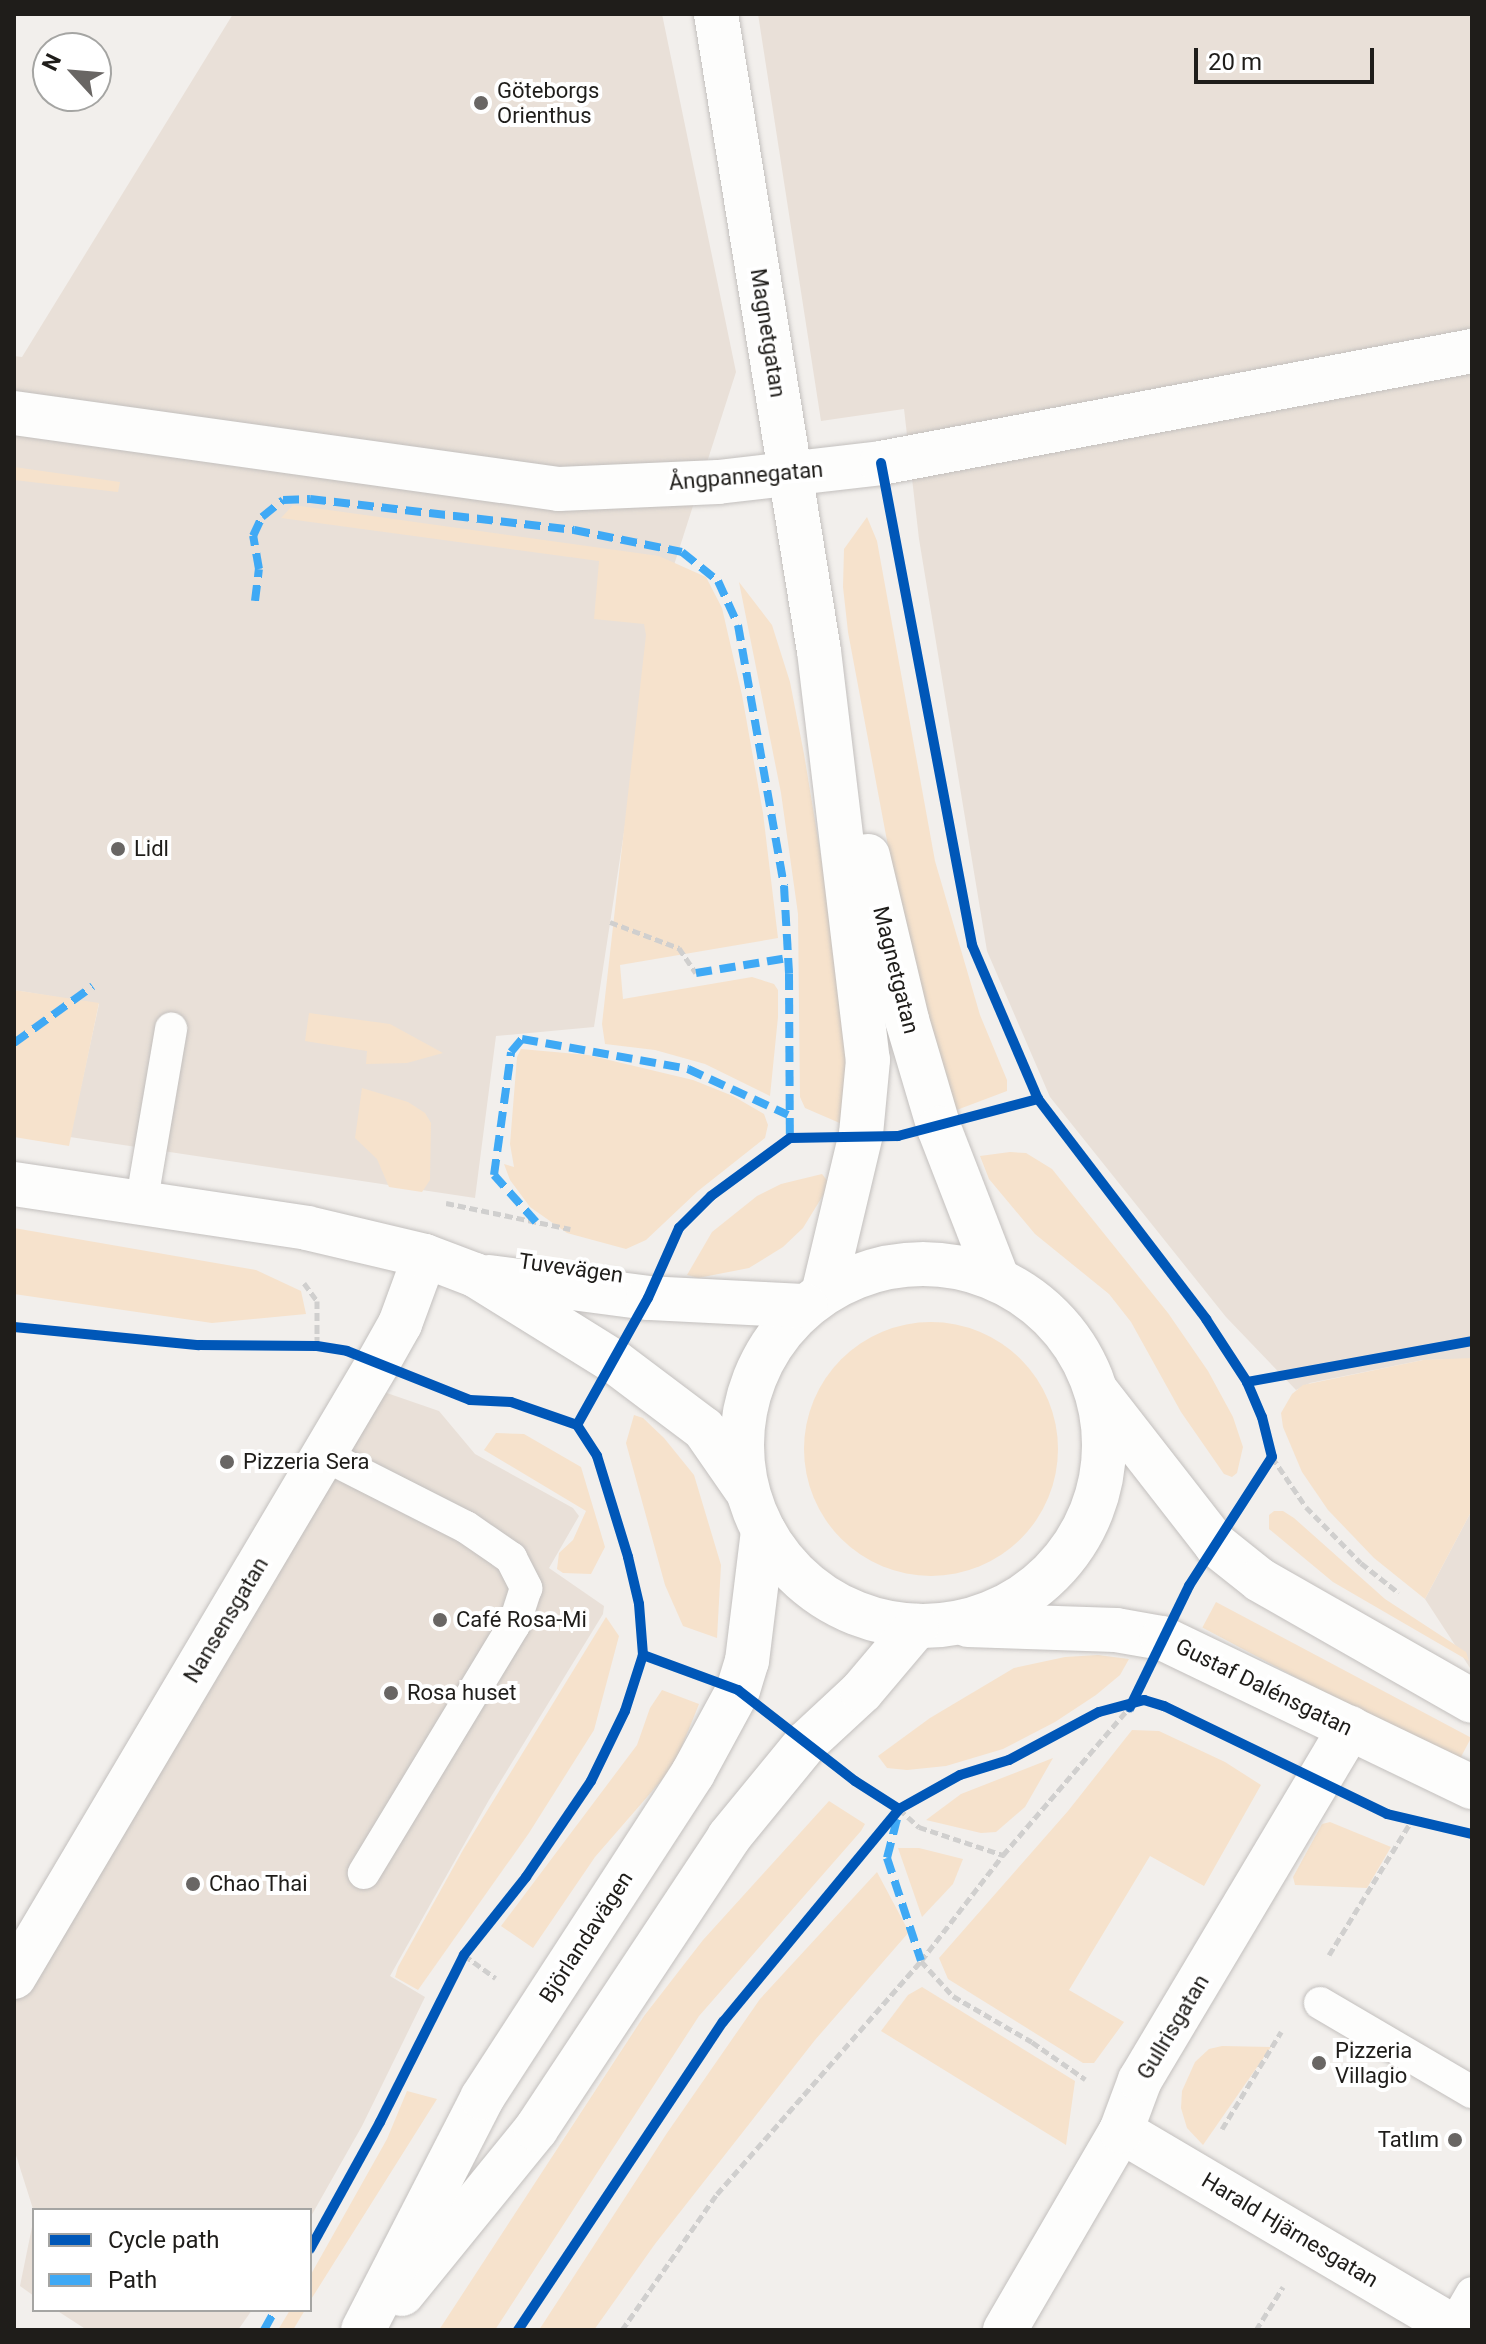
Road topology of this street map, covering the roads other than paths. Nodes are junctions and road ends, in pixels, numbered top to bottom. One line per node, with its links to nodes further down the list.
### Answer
1 (716, 14): 4 (street, Magnetgatan)
2 (1472, 351): 4 (street, Ångpannegatan)
3 (14, 413): 4 (street, Ångpannegatan)
4 (790, 473): 5 (street, Magnetgatan)
5 (819, 651): 11 (street, Magnetgatan); 12 (street, Magnetgatan)
6 (171, 1029): 8 (lane)
7 (14, 1184): 8 (street, Tuvevägen)
8 (141, 1205): 9 (street, Tuvevägen)
9 (425, 1256): 10 (street, Tuvevägen); 14 (street, Nansensgatan)
10 (475, 1275): 12 (street, Tuvevägen); 15 (street, Tuvevägen)
11 (998, 1280): 12 (street, Björlandavägen); 13 (street, Björlandavägen)
12 (815, 1300): 15 (street, Björlandavägen)
13 (1095, 1391): 16 (street, Björlandavägen); 17 (street)
14 (324, 1455): 20 (lane); 21 (street, Nansensgatan)
15 (756, 1512): 16 (street, Björlandavägen); 26 (street, Björlandavägen)
16 (933, 1625): 18 (street, Gustaf Dalénsgatan); 27 (street)
17 (1472, 1701)
18 (1350, 1728): 19 (street, Gustaf Dalénsgatan); 24 (street, Gullrisgatan)
19 (1472, 1787)
20 (364, 1873)
21 (14, 1977)
22 (1320, 2003): 23 (lane)
23 (1472, 2092)
24 (1121, 2131): 25 (street, Harald Hjärnesgatan); 28 (street, Gullrisgatan)
25 (1462, 2316)
26 (363, 2330)
27 (372, 2330)
28 (1005, 2330)

